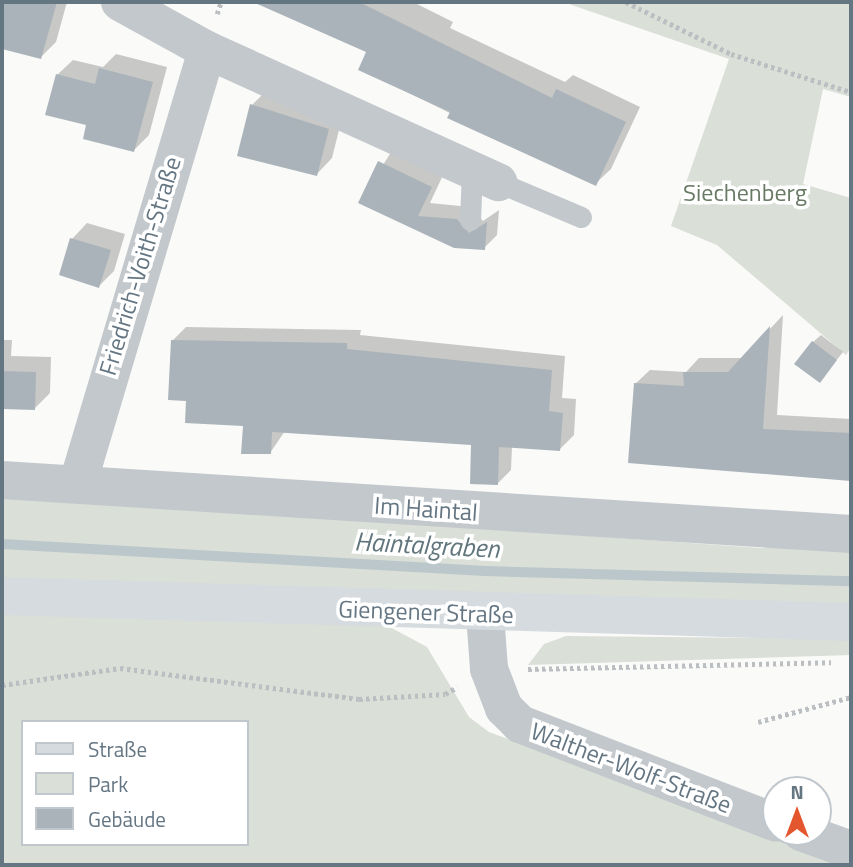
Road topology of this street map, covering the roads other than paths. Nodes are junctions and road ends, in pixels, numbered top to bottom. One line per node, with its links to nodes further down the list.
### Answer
1 (120, 2): 2 (street)
2 (207, 50): 3 (street); 7 (street, Friedrich-Voith-Straße)
3 (485, 176): 4 (lane); 5 (lane)
4 (582, 217)
5 (470, 220)
6 (2, 480): 7 (street, Im Haintal)
7 (78, 483): 8 (street, Im Haintal)
8 (851, 534)
9 (2, 596): 10 (main road, Giengener Straße)
10 (485, 614): 11 (main road, Giengener Straße); 12 (street, Walther-Wolf-Straße)
11 (851, 622)
12 (762, 818)
13 (832, 843): 14 (street)
14 (851, 850)

